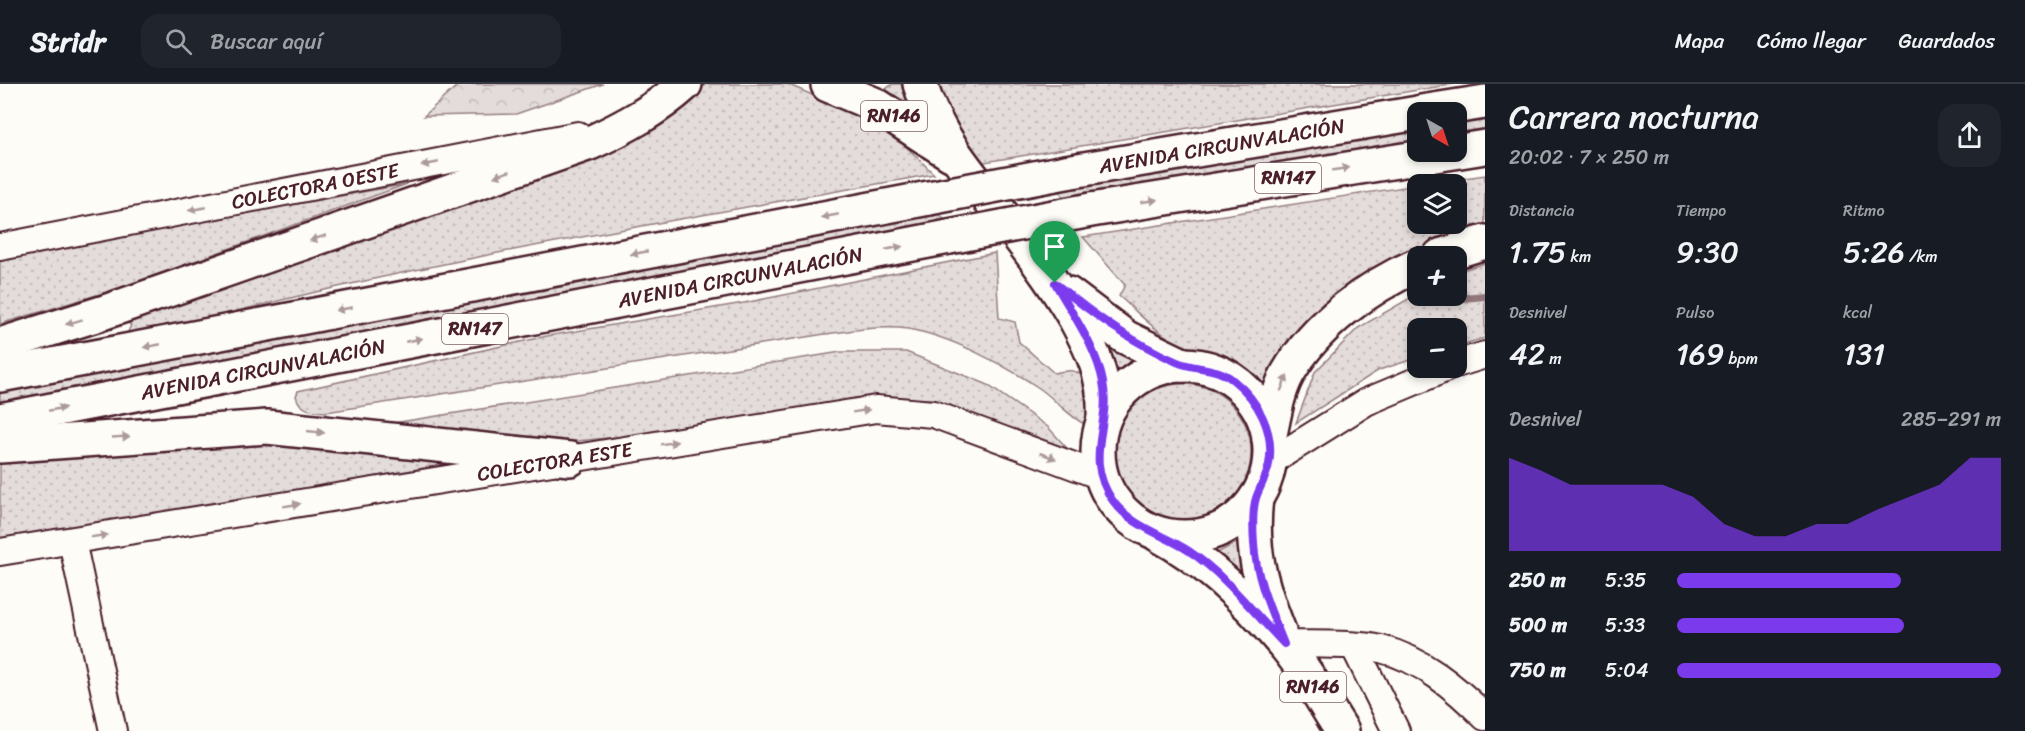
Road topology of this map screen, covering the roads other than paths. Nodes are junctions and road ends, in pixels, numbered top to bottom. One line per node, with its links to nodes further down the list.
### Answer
1 (685, 84): 7 (main road)
2 (828, 84): 9 (main road, RN146)
3 (920, 84): 9 (main road, RN146)
4 (1485, 102): 5 (main road, AVENIDA CIRCUNVALACIÓN / RN147)
5 (1467, 105)
6 (1407, 115): 19 (main road, AVENIDA CIRCUNVALACIÓN / RN147, one-way to 19, bridge)
7 (631, 124): 11 (street, COLECTORA OESTE, one-way to 11); 15 (main road, one-way to 15)
8 (1485, 147): 22 (main road, AVENIDA CIRCUNVALACIÓN / RN147, one-way to 8, bridge)
9 (955, 157): 14 (main road, RN146)
10 (1485, 242): 12 (main road)
11 (0, 247)
12 (1467, 248)
13 (1407, 270): 24 (main road, one-way to 13)
14 (1055, 283): 18 (main road, RN146); 21 (main road, RN146)
15 (0, 345)
16 (1485, 355): 17 (street)
17 (1467, 361)
18 (1183, 365): 21 (main road, RN146); 24 (main road, RN146)
19 (0, 375)
20 (1423, 378): 24 (street)
21 (1104, 417): 26 (main road, RN146)
22 (0, 420)
23 (0, 446): 25 (main road, one-way to 25)
24 (1270, 451): 27 (main road, RN146)
25 (570, 459): 26 (street, COLECTORA ESTE, one-way to 26); 29 (street, COLECTORA ESTE, one-way to 25)
26 (1101, 476): 28 (main road, RN146)
27 (1256, 498): 28 (main road, RN146); 31 (main road, RN146)
28 (1155, 533): 31 (main road, RN146)
29 (72, 541): 30 (street, COLECTORA ESTE); 34 (street)
30 (0, 552)
31 (1284, 644): 32 (street); 35 (main road, RN146)
32 (1355, 648): 33 (street); 36 (street)
33 (1485, 717)
34 (112, 731)
35 (1342, 731)
36 (1396, 731)

